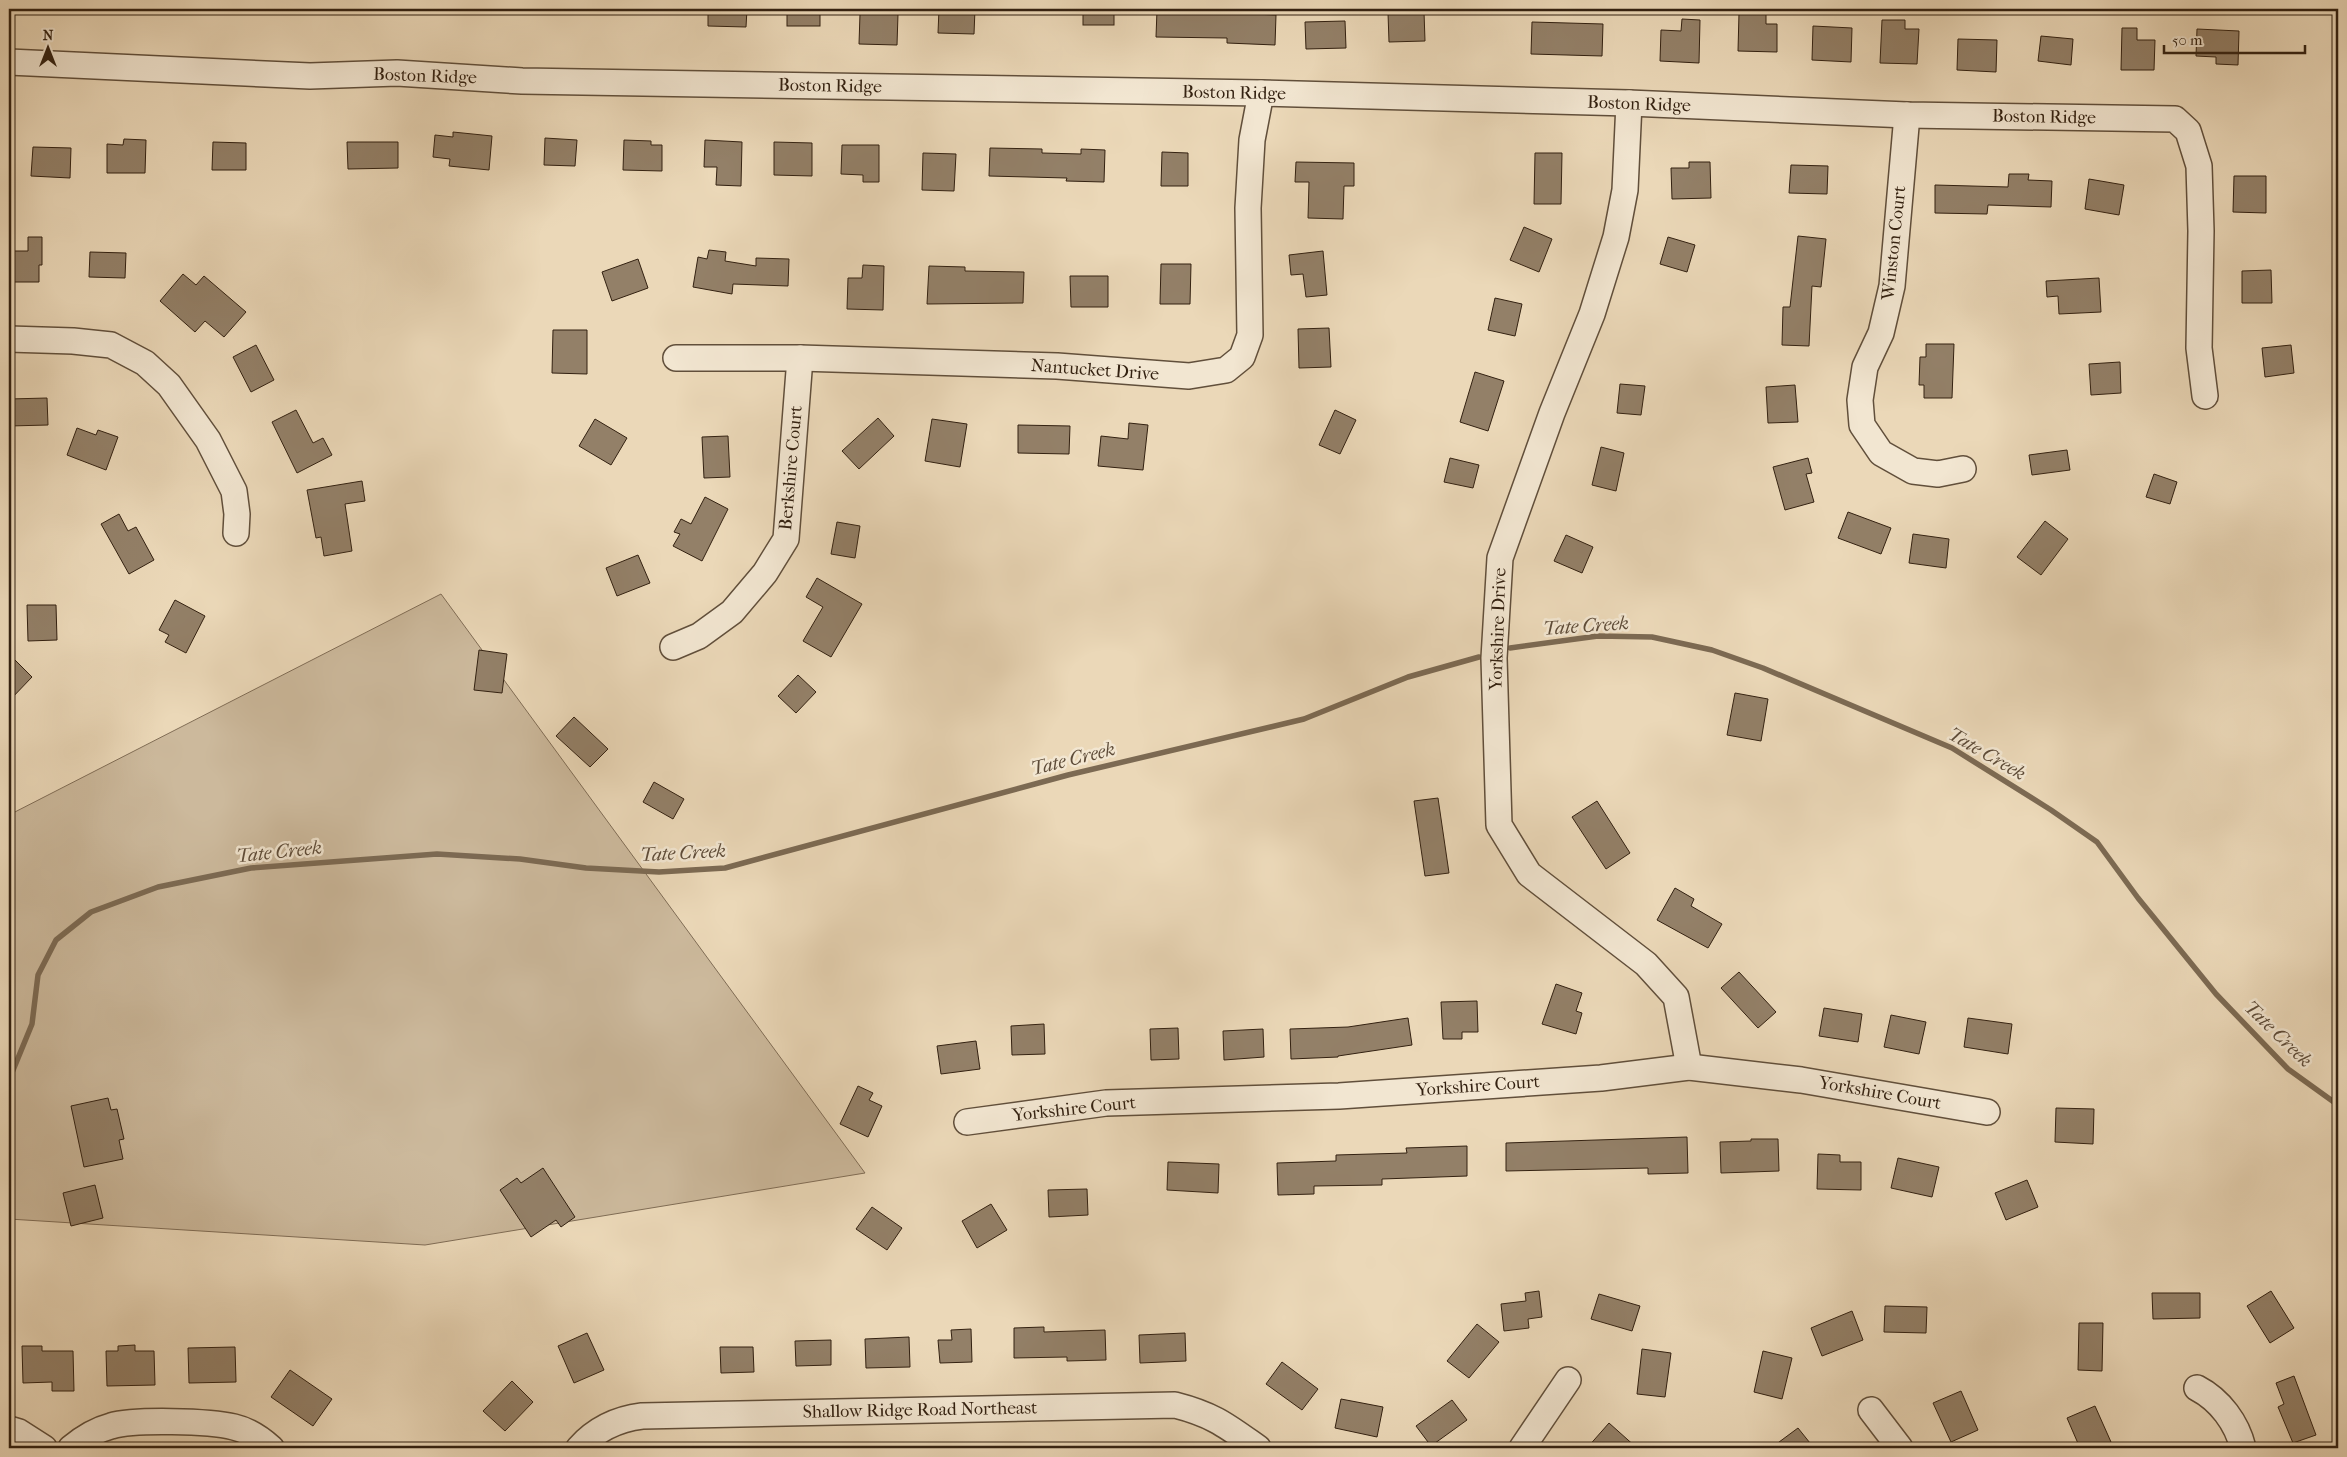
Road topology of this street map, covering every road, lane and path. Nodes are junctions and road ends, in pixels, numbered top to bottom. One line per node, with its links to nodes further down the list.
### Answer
1 (9, 62): 2 (street, Boston Ridge)
2 (1261, 93): 3 (street, Boston Ridge); 7 (street, Nantucket Drive)
3 (1629, 103): 4 (street, Boston Ridge); 12 (street, Yorkshire Drive)
4 (1907, 115): 8 (street, Boston Ridge); 9 (street, Winston Court)
5 (9, 339): 10 (street)
6 (676, 358): 7 (street, Nantucket Drive)
7 (800, 358): 11 (street, Berkshire Court)
8 (2205, 396)
9 (1963, 469)
10 (236, 533)
11 (673, 647)
12 (1689, 1067): 13 (street, Yorkshire Court); 14 (street, Yorkshire Court)
13 (1987, 1112)
14 (966, 1122)
15 (1568, 1380): 24 (street)
16 (2197, 1388): 26 (street)
17 (1871, 1410): 25 (street)
18 (9, 1429): 19 (street)
19 (44, 1448)
20 (71, 1448): 21 (street)
21 (271, 1448)
22 (580, 1448): 23 (street, Shallow Ridge Road Northeast)
23 (1258, 1448)
24 (1522, 1448)
25 (1900, 1448)
26 (2243, 1448)

